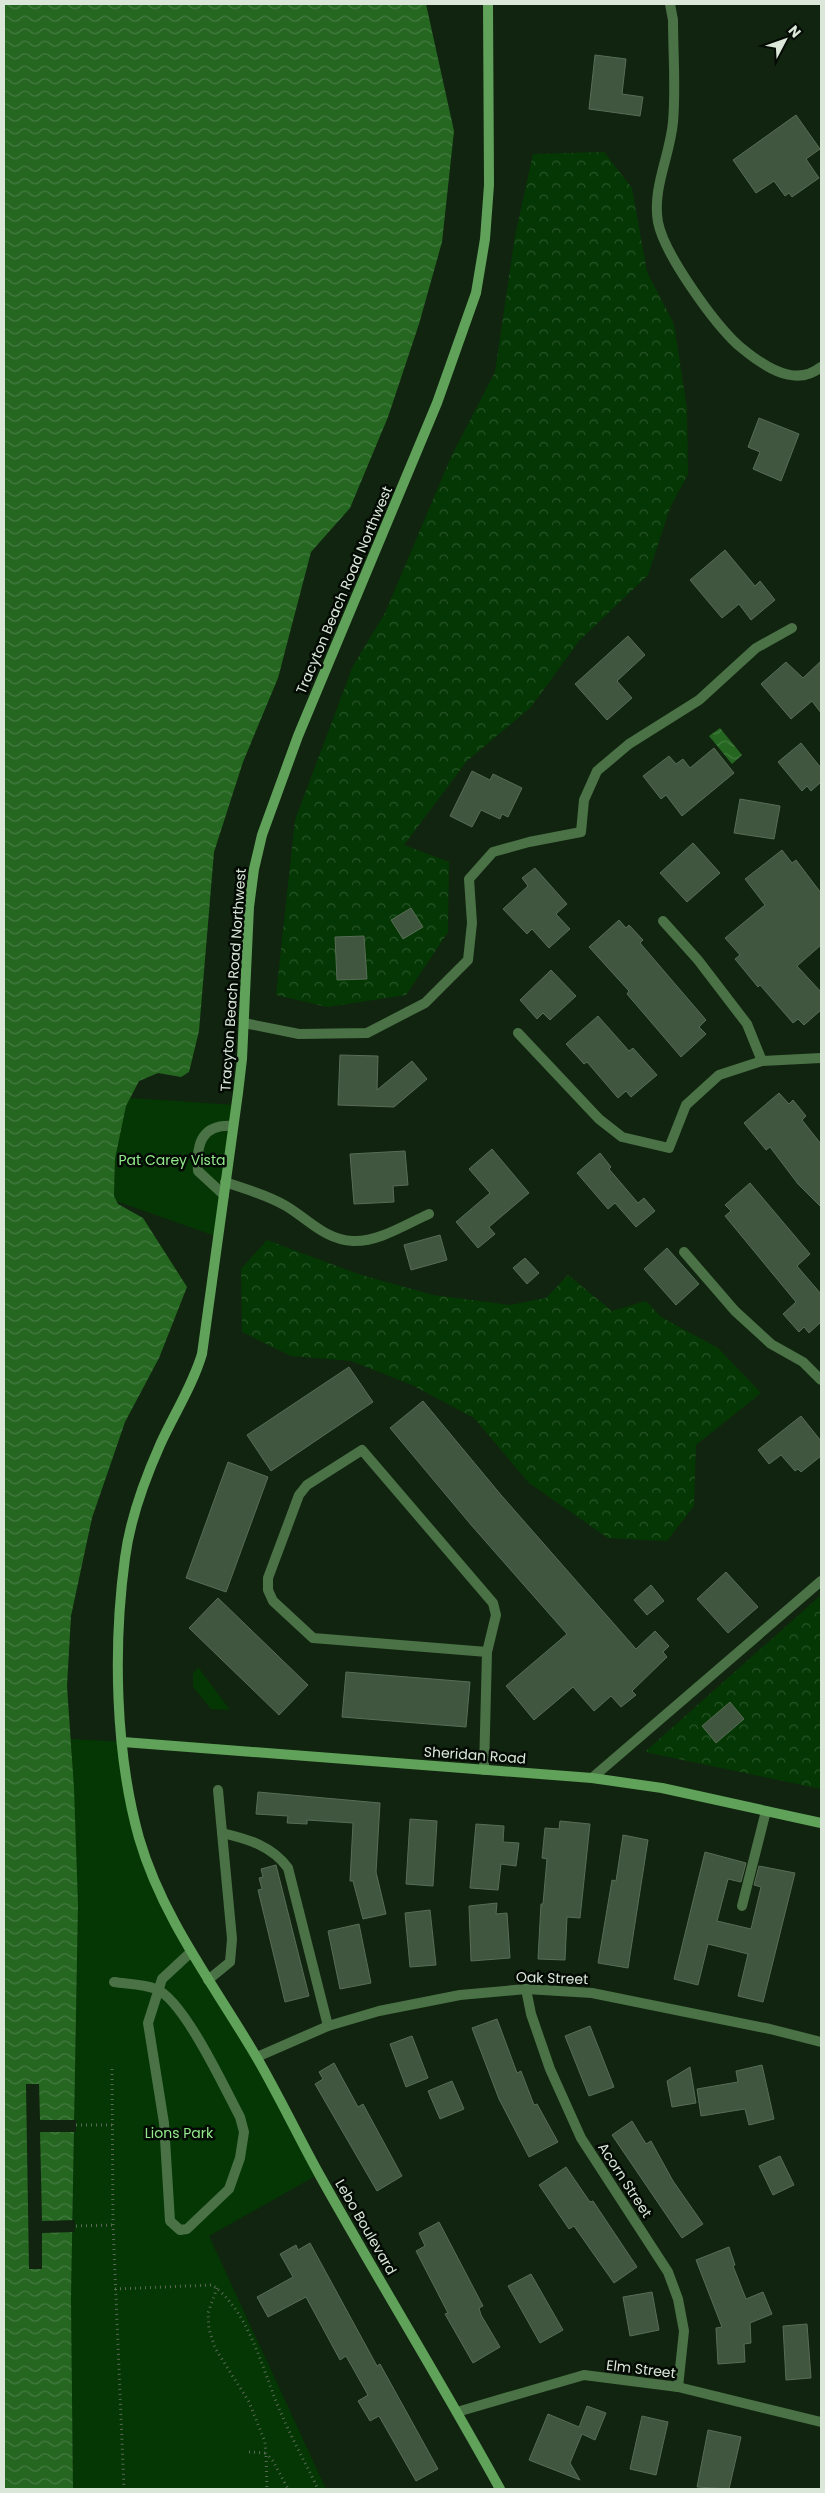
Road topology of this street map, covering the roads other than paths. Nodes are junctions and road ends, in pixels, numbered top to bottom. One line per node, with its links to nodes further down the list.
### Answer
1 (488, 4): 6 (main road, Tracyton Beach Road Northwest)
2 (670, 4): 3 (street)
3 (821, 367)
4 (792, 628): 6 (street)
5 (663, 921): 9 (street)
6 (244, 1023): 10 (main road, Tracyton Beach Road Northwest)
7 (518, 1033): 9 (street)
8 (821, 1058): 9 (street)
9 (762, 1061)
10 (233, 1126): 11 (main road, Tracyton Beach Road Northwest); 12 (street)
11 (225, 1182): 12 (main road, Tracyton Beach Road Northwest); 13 (street)
12 (224, 1195): 18 (main road, Tracyton Beach Road Northwest)
13 (429, 1214)
14 (684, 1252): 15 (street)
15 (821, 1380)
16 (821, 1581): 20 (street)
17 (487, 1652): 17 (street); 19 (street)
18 (122, 1742): 19 (main road, Sheridan Road); 26 (main road, Lebo Boulevard)
19 (484, 1770): 20 (main road, Sheridan Road)
20 (592, 1778): 22 (main road, Sheridan Road)
21 (218, 1790): 24 (street)
22 (766, 1811): 23 (main road, Sheridan Road); 25 (street)
23 (821, 1824)
24 (222, 1834): 27 (street); 31 (street)
25 (742, 1906)
26 (191, 1952): 27 (main road, Lebo Boulevard); 29 (street)
27 (208, 1980): 33 (main road, Lebo Boulevard)
28 (114, 1982): 29 (street)
29 (157, 1989): 29 (street)
30 (526, 1989): 31 (street, Oak Street); 32 (street, Oak Street); 34 (street, Acorn Street)
31 (328, 2026): 33 (street, Oak Street)
32 (821, 2042)
33 (257, 2057): 35 (main road, Lebo Boulevard)
34 (678, 2387): 35 (street, Elm Street); 36 (street, Elm Street)
35 (457, 2412): 37 (main road, Lebo Boulevard)
36 (821, 2422)
37 (500, 2489)

